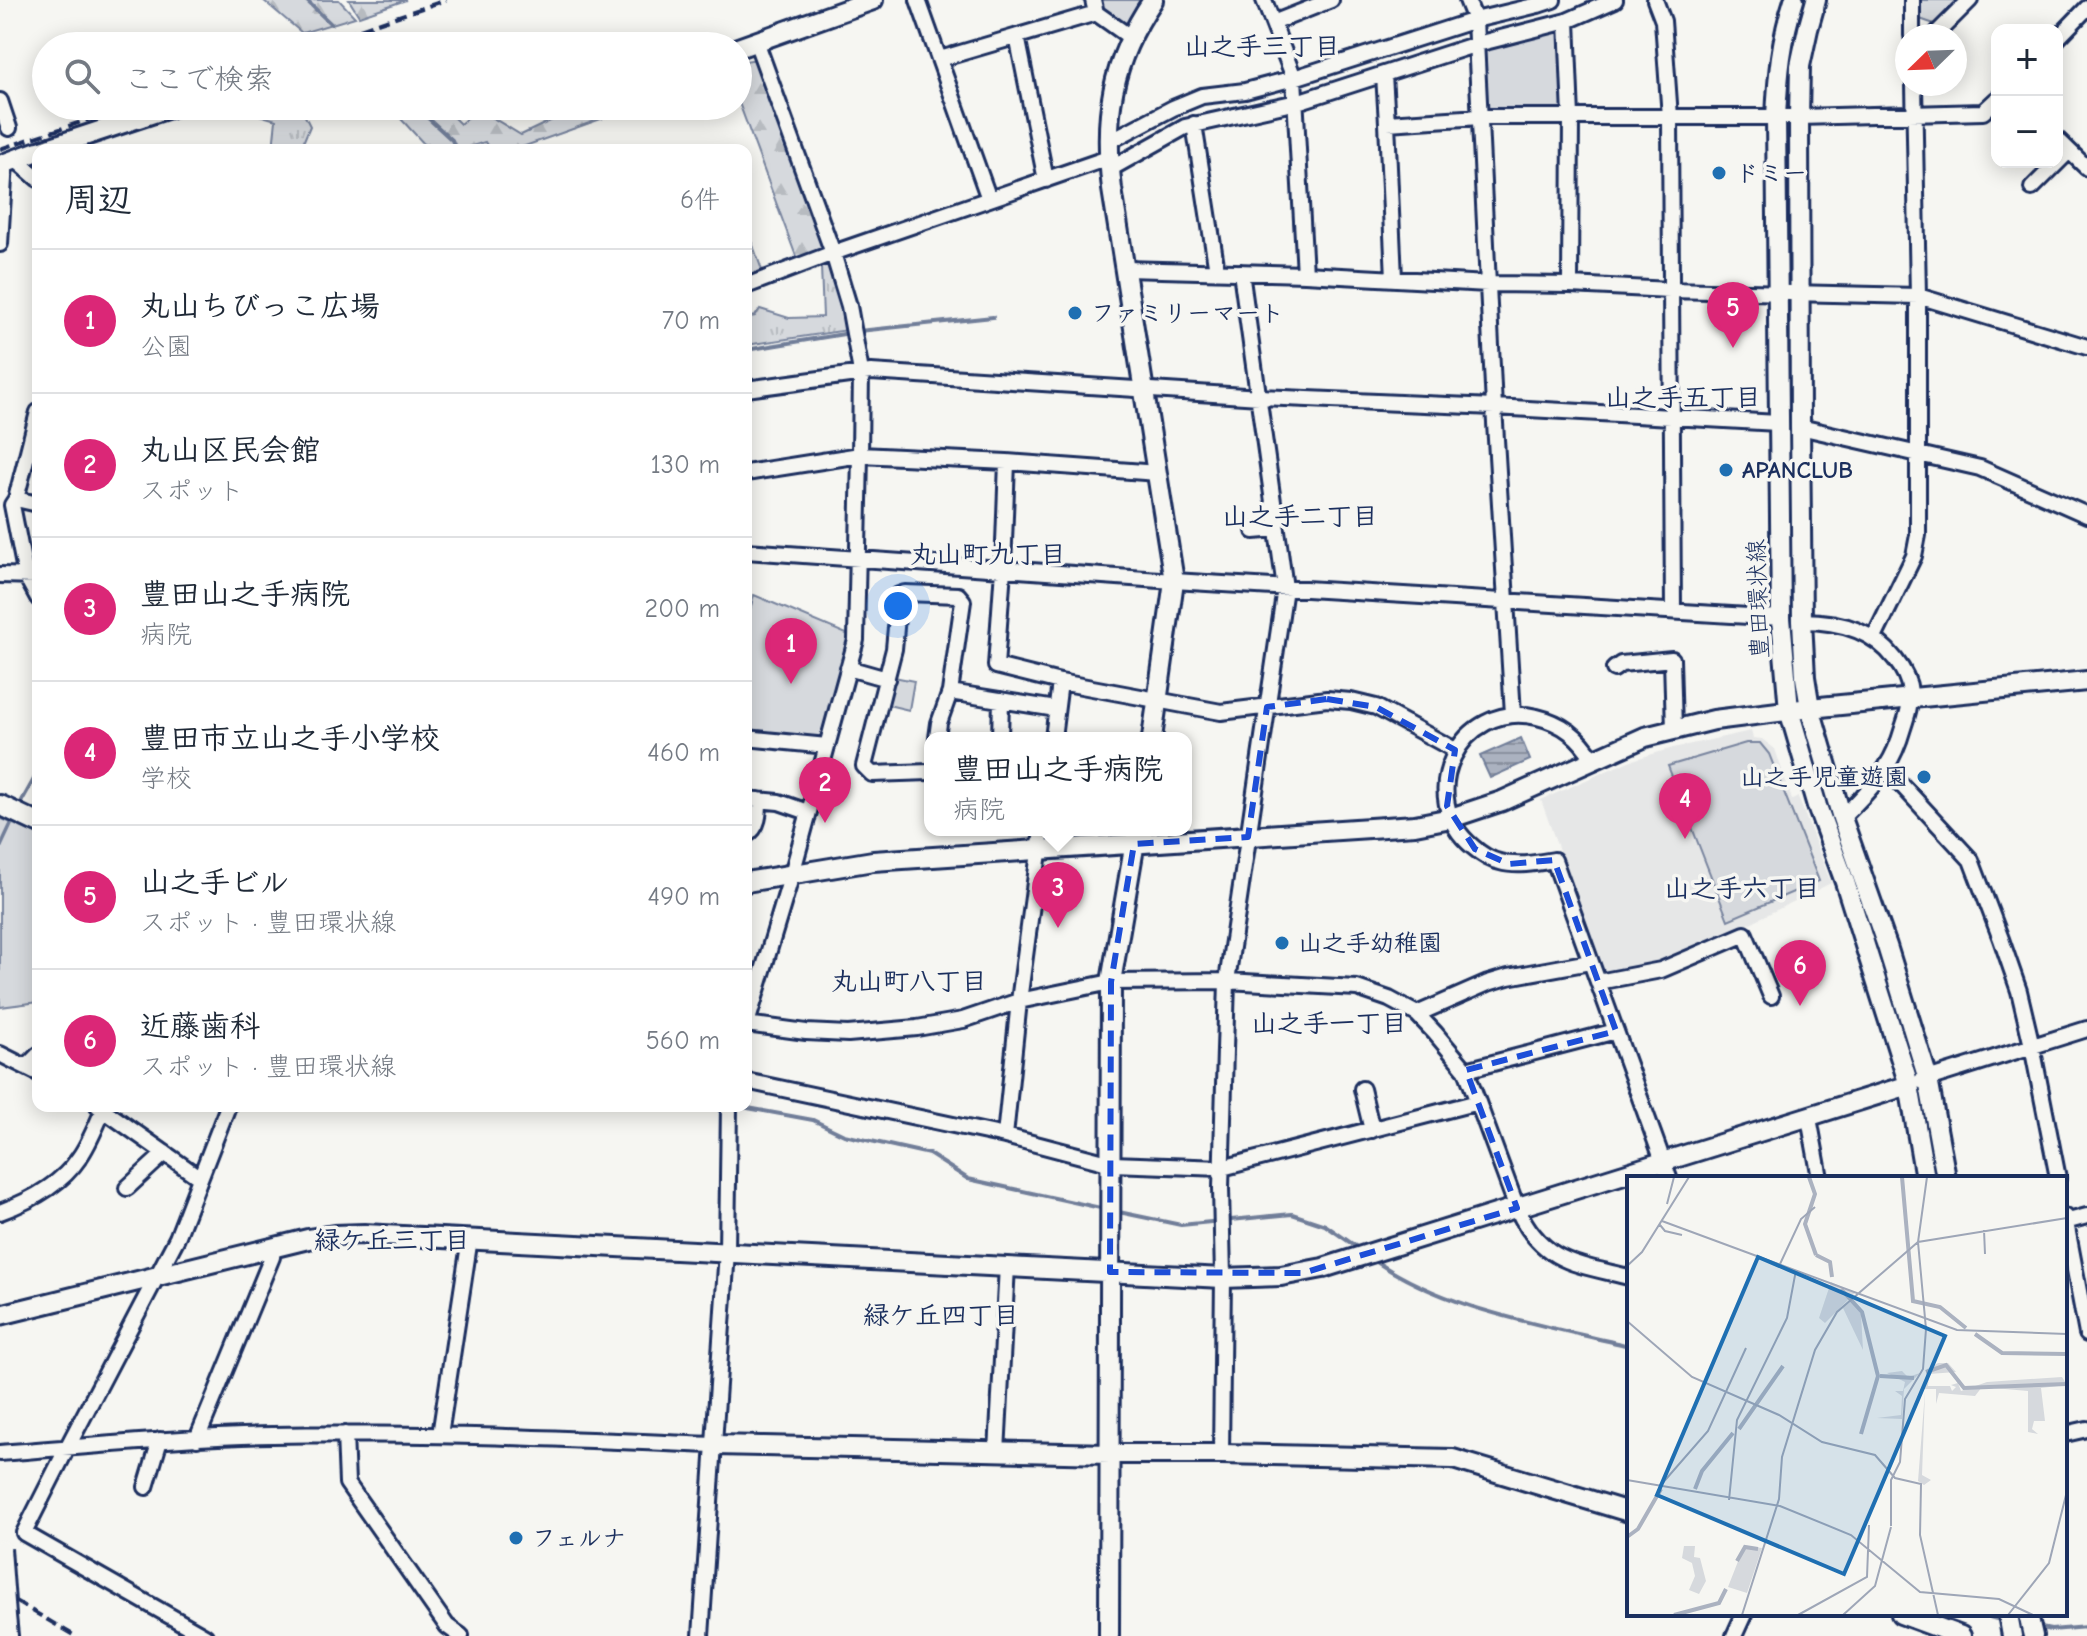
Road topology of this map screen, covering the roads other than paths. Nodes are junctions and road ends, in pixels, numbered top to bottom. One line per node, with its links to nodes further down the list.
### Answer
1 (873, 0): 24 (street)
2 (918, 0): 27 (street)
3 (1153, 0): 23 (street)
4 (1264, 0): 18 (street)
5 (1331, 0): 18 (street)
6 (1467, 0): 16 (street)
7 (1553, 0): 16 (street)
8 (1615, 0): 17 (street)
9 (1655, 0): 37 (street)
10 (1794, 0): 38 (street, 豊田環状線)
11 (1816, 0): 39 (street, 豊田環状線)
12 (1912, 0): 19 (street)
13 (1970, 0): 20 (street)
14 (1095, 6): 22 (street); 23 (street)
15 (2087, 8): 21 (street)
16 (1475, 20): 25 (street); 29 (street)
17 (1567, 21): 25 (street); 36 (street)
18 (1273, 23): 29 (street)
19 (1912, 24)
20 (1946, 24)
21 (2063, 33)
22 (1017, 36): 27 (street); 52 (street)
23 (1130, 37): 48 (street)
24 (752, 42)
25 (1477, 44): 28 (street); 35 (street)
26 (752, 56): 56 (street)
27 (940, 59): 54 (street)
28 (1384, 75): 32 (street); 41 (street)
29 (1294, 78): 32 (street); 48 (street)
30 (1914, 96): 34 (street)
31 (0, 101): 43 (street)
32 (1297, 102): 42 (street); 60 (street)
33 (1991, 105): 34 (street)
34 (1915, 114): 39 (street); 68 (street)
35 (1480, 117): 36 (street); 41 (street); 63 (street)
36 (1571, 117): 37 (street); 64 (street)
37 (1670, 117): 38 (street); 65 (street)
38 (1776, 117): 39 (street); 66 (street, 豊田環状線)
39 (1799, 117): 67 (street, 豊田環状線)
40 (133, 120): 44 (street)
41 (1387, 123): 61 (street)
42 (1194, 124): 48 (street); 58 (street)
43 (9, 128)
44 (61, 144)
45 (2063, 145): 46 (street)
46 (2069, 151): 50 (street); 53 (street)
47 (32, 154): 49 (street)
48 (1109, 156): 52 (street); 57 (street)
49 (7, 162): 51 (street); 55 (street)
50 (2087, 168)
51 (32, 176)
52 (1046, 180): 54 (street)
53 (2032, 188)
54 (989, 199): 56 (street)
55 (0, 244)
56 (833, 253): 62 (street); 70 (street)
57 (1125, 269): 58 (street); 72 (street)
58 (1217, 271): 59 (street)
59 (1241, 272): 60 (street); 73 (street)
60 (1305, 274): 61 (street)
61 (1394, 278): 63 (street)
62 (752, 284)
63 (1488, 284): 64 (street); 74 (street)
64 (1570, 285): 65 (street)
65 (1670, 290): 66 (street); 75 (street)
66 (1778, 291): 67 (street); 76 (street, 豊田環状線)
67 (1799, 292): 68 (street); 77 (street, 豊田環状線)
68 (1918, 296): 69 (street); 79 (street)
69 (2087, 347)
70 (861, 372): 71 (street); 72 (street); 80 (street)
71 (752, 388)
72 (1144, 390): 73 (street); 83 (street)
73 (1260, 397): 74 (street); 87 (street)
74 (1494, 407): 75 (street); 96 (street)
75 (1672, 417): 76 (street); 97 (street)
76 (1778, 423): 98 (street, 豊田環状線)
77 (1800, 427): 79 (street); 99 (street, 豊田環状線)
78 (32, 436): 84 (street)
79 (1917, 453): 86 (street); 100 (street)
80 (860, 455): 81 (street); 82 (street); 90 (street)
81 (1007, 462): 83 (street); 91 (street)
82 (752, 472)
83 (1158, 473): 94 (street)
84 (16, 499): 85 (street); 93 (street)
85 (32, 503)
86 (2087, 515)
87 (1277, 529): 88 (street); 95 (street)
88 (1254, 531)
89 (752, 551): 90 (street)
90 (858, 559): 91 (street); 101 (street)
91 (1003, 569): 94 (street); 105 (street)
92 (0, 575): 93 (street)
93 (32, 576)
94 (1174, 581): 95 (street); 109 (street)
95 (1285, 588): 96 (street); 110 (street)
96 (1506, 602): 97 (street); 114 (street)
97 (1673, 611): 98 (street)
98 (1781, 618): 113 (street, 豊田環状線)
99 (1802, 621): 100 (street); 111 (street, 豊田環状線)
100 (1874, 638): 107 (street)
101 (848, 668): 103 (street); 121 (street)
102 (1614, 669): 115 (street)
103 (887, 679): 106 (street); 125 (street)
104 (2087, 681): 107 (street)
105 (1060, 682): 109 (street); 112 (street)
106 (950, 692): 108 (street); 116 (street)
107 (1910, 699): 111 (street); 124 (street)
108 (1001, 700): 112 (street); 117 (street)
109 (1158, 701): 110 (street); 119 (street)
110 (1267, 707): 122 (street); 133 (street)
111 (1810, 708): 113 (street); 129 (street, 豊田環状線)
112 (1056, 709): 118 (street)
113 (1789, 710): 115 (street); 153 (street, 豊田環状線)
114 (1513, 714): 122 (street); 123 (street)
115 (1674, 730): 123 (street)
116 (938, 732)
117 (1000, 732)
118 (1054, 732)
119 (1153, 732)
120 (752, 739): 121 (street)
121 (827, 746): 127 (street)
122 (1455, 750): 128 (street)
123 (1593, 759): 128 (street)
124 (1886, 768): 129 (street); 148 (street)
125 (924, 772)
126 (753, 799): 127 (street); 130 (street)
127 (808, 812): 135 (street)
128 (1451, 818): 133 (street); 137 (street)
129 (1842, 818): 153 (street, 豊田環状線)
130 (752, 831)
131 (1041, 836): 134 (street)
132 (1136, 837): 133 (street); 134 (street); 139 (street)
133 (1248, 837): 138 (street)
134 (1039, 851): 135 (street); 142 (street)
135 (792, 874): 136 (street); 143 (street)
136 (752, 881)
137 (1590, 962): 140 (street); 144 (street)
138 (1227, 981): 139 (street); 144 (street); 165 (street)
139 (1111, 982): 142 (street); 164 (street)
140 (1598, 982): 141 (street); 147 (street)
141 (1771, 996)
142 (1019, 1001): 145 (street); 162 (street)
143 (752, 1005)
144 (1417, 1014): 151 (street)
145 (752, 1026)
146 (2087, 1029): 148 (street)
147 (1616, 1031): 151 (street); 166 (street)
148 (2032, 1046): 153 (street); 171 (street)
149 (0, 1054): 150 (street)
150 (32, 1070)
151 (1466, 1070): 155 (street)
152 (752, 1082): 162 (street)
153 (1918, 1082): 160 (street); 169 (street, 豊田環状線); 170 (street, 豊田環状線)
154 (1362, 1089): 161 (street)
155 (1478, 1102): 161 (street); 175 (street)
156 (100, 1112): 176 (street)
157 (109, 1112): 163 (street)
158 (226, 1112): 172 (street)
159 (729, 1112): 182 (street)
160 (1809, 1118): 166 (street); 168 (street)
161 (1372, 1130): 165 (street)
162 (1005, 1136): 164 (street)
163 (165, 1153): 172 (street); 174 (street)
164 (1112, 1164): 165 (street); 184 (street)
165 (1222, 1168): 187 (street)
166 (1666, 1170): 167 (street)
167 (1642, 1176)
168 (1820, 1176)
169 (1925, 1176)
170 (1945, 1176)
171 (2058, 1176)
172 (200, 1178): 185 (street)
173 (1627, 1180): 175 (street)
174 (127, 1188)
175 (1517, 1208): 186 (street); 187 (street)
176 (0, 1212)
177 (2087, 1216): 178 (street)
178 (2067, 1220)
179 (2067, 1230): 189 (street)
180 (470, 1238): 181 (street); 182 (street); 193 (street)
181 (273, 1248): 185 (street); 194 (street)
182 (727, 1251): 183 (street); 196 (street)
183 (1007, 1266): 184 (street); 198 (street)
184 (1110, 1272): 187 (street); 200 (street)
185 (158, 1276): 188 (street); 197 (street)
186 (1627, 1277)
187 (1223, 1278): 201 (street)
188 (0, 1315)
189 (2087, 1334)
190 (2087, 1429): 192 (street)
191 (345, 1434): 193 (street); 194 (street); 212 (street)
192 (2067, 1434)
193 (440, 1435): 196 (street)
194 (197, 1439): 195 (street)
195 (160, 1440): 197 (street); 202 (street)
196 (715, 1445): 198 (street); 213 (street)
197 (67, 1448): 199 (street); 211 (street)
198 (997, 1452): 200 (street)
199 (0, 1453)
200 (1110, 1454): 201 (street); 214 (street)
201 (1221, 1454): 203 (street)
202 (146, 1487)
203 (1627, 1511)
204 (0, 1543): 205 (street)
205 (1, 1549): 210 (street, bridge)
206 (1743, 1616): 215 (street)
207 (1906, 1616): 216 (street)
208 (2008, 1616): 217 (street)
209 (2028, 1616): 218 (street)
210 (8, 1636)
211 (205, 1636)
212 (461, 1636)
213 (701, 1636)
214 (1109, 1636)
215 (1734, 1636)
216 (1961, 1636)
217 (2012, 1636)
218 (2033, 1636)

